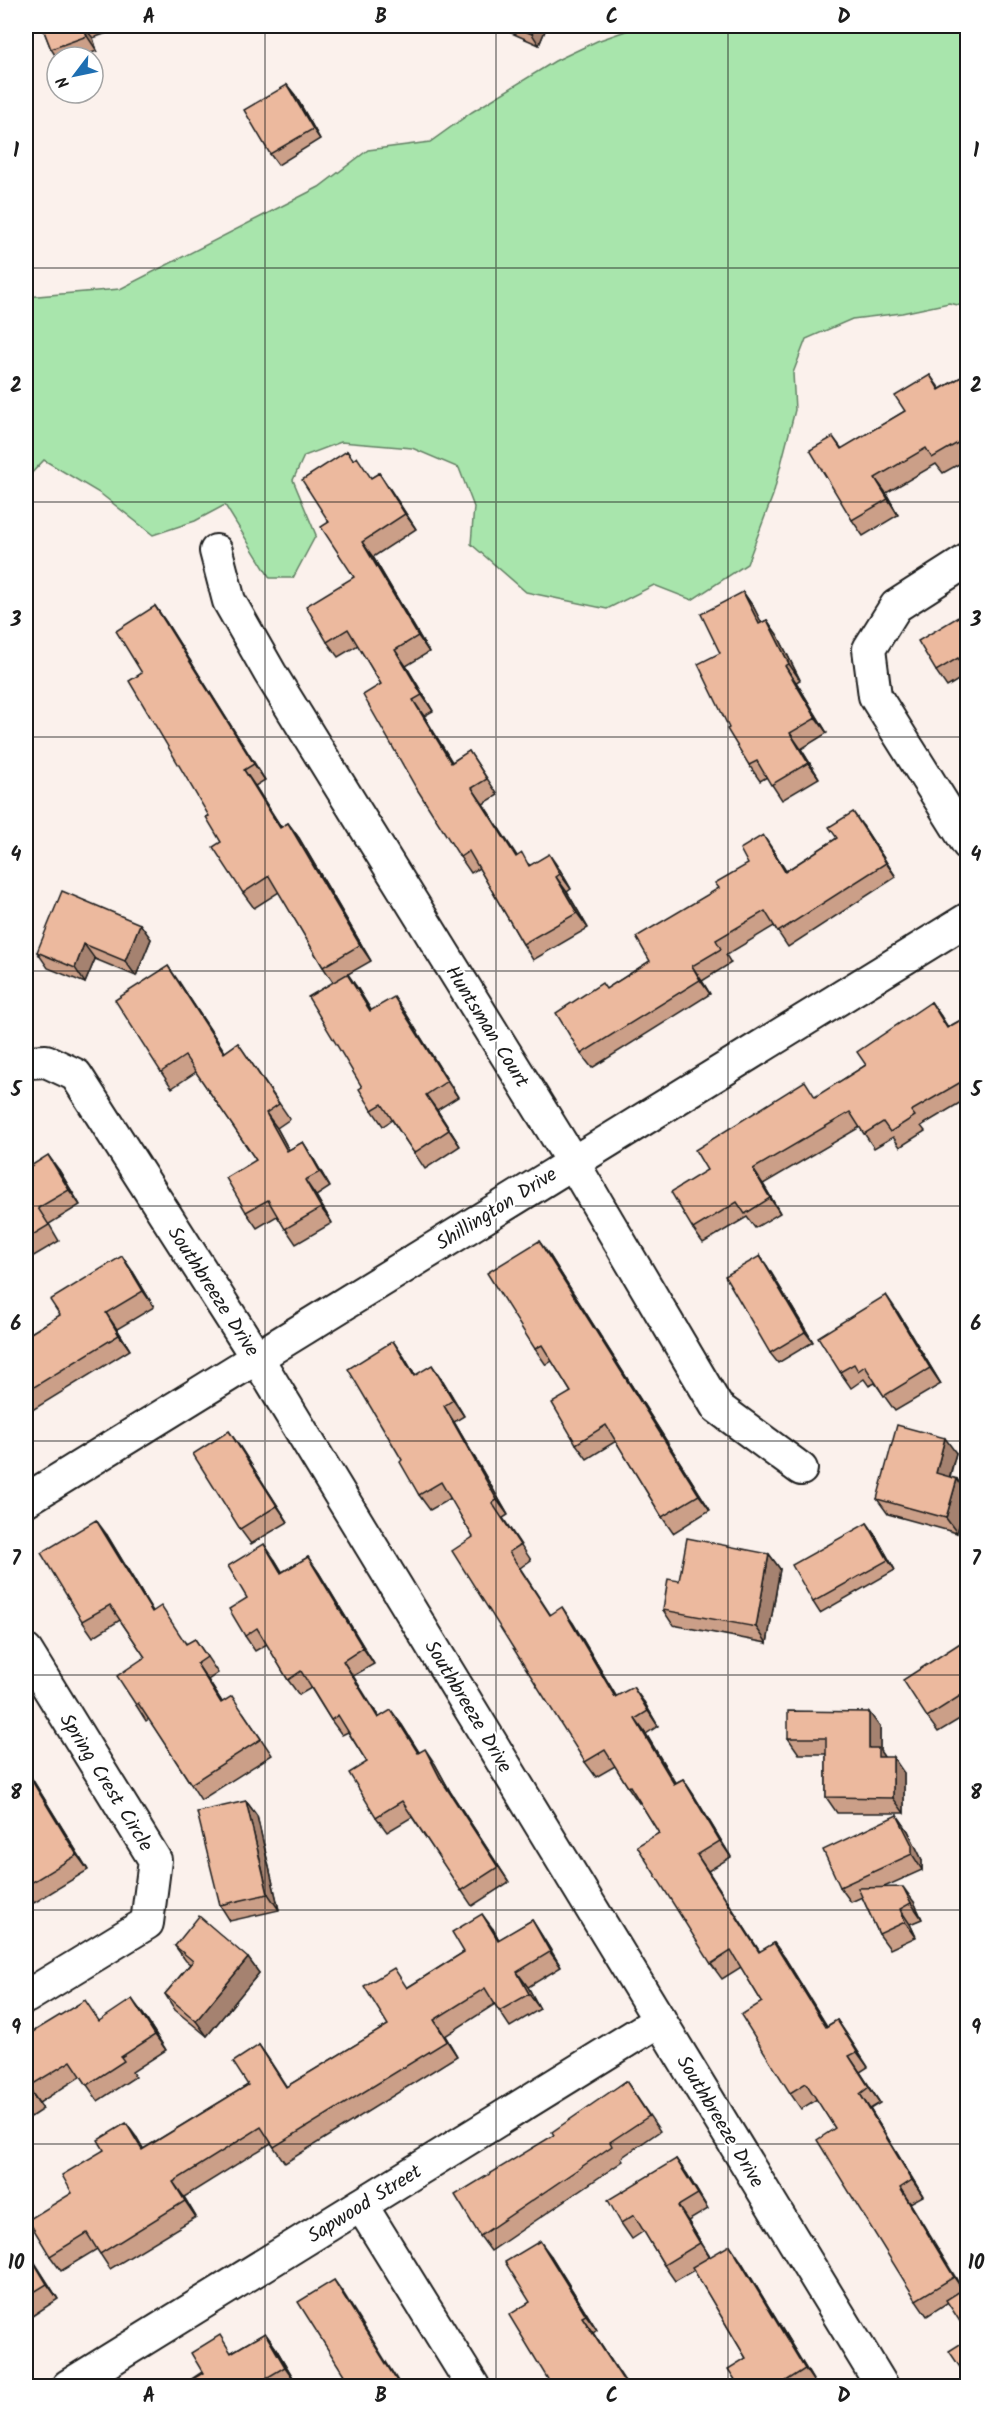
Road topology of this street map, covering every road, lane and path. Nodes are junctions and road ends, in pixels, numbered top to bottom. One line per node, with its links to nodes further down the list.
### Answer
1 (216, 551): 6 (street, Huntsman Court)
2 (968, 560): 3 (street)
3 (968, 844)
4 (968, 919): 6 (street, Shillington Drive)
5 (26, 1062): 7 (street, Southbreeze Drive)
6 (572, 1161): 7 (street, Shillington Drive); 8 (street, Huntsman Court)
7 (257, 1358): 9 (street, Shillington Drive); 12 (street, Southbreeze Drive)
8 (801, 1469)
9 (26, 1500)
10 (26, 1651): 11 (street, Spring Crest Circle)
11 (26, 1997)
12 (660, 2020): 13 (street, Sapwood Street); 16 (street, Southbreeze Drive)
13 (361, 2205): 14 (street, Sapwood Street); 15 (street)
14 (68, 2386)
15 (473, 2386)
16 (882, 2386)

